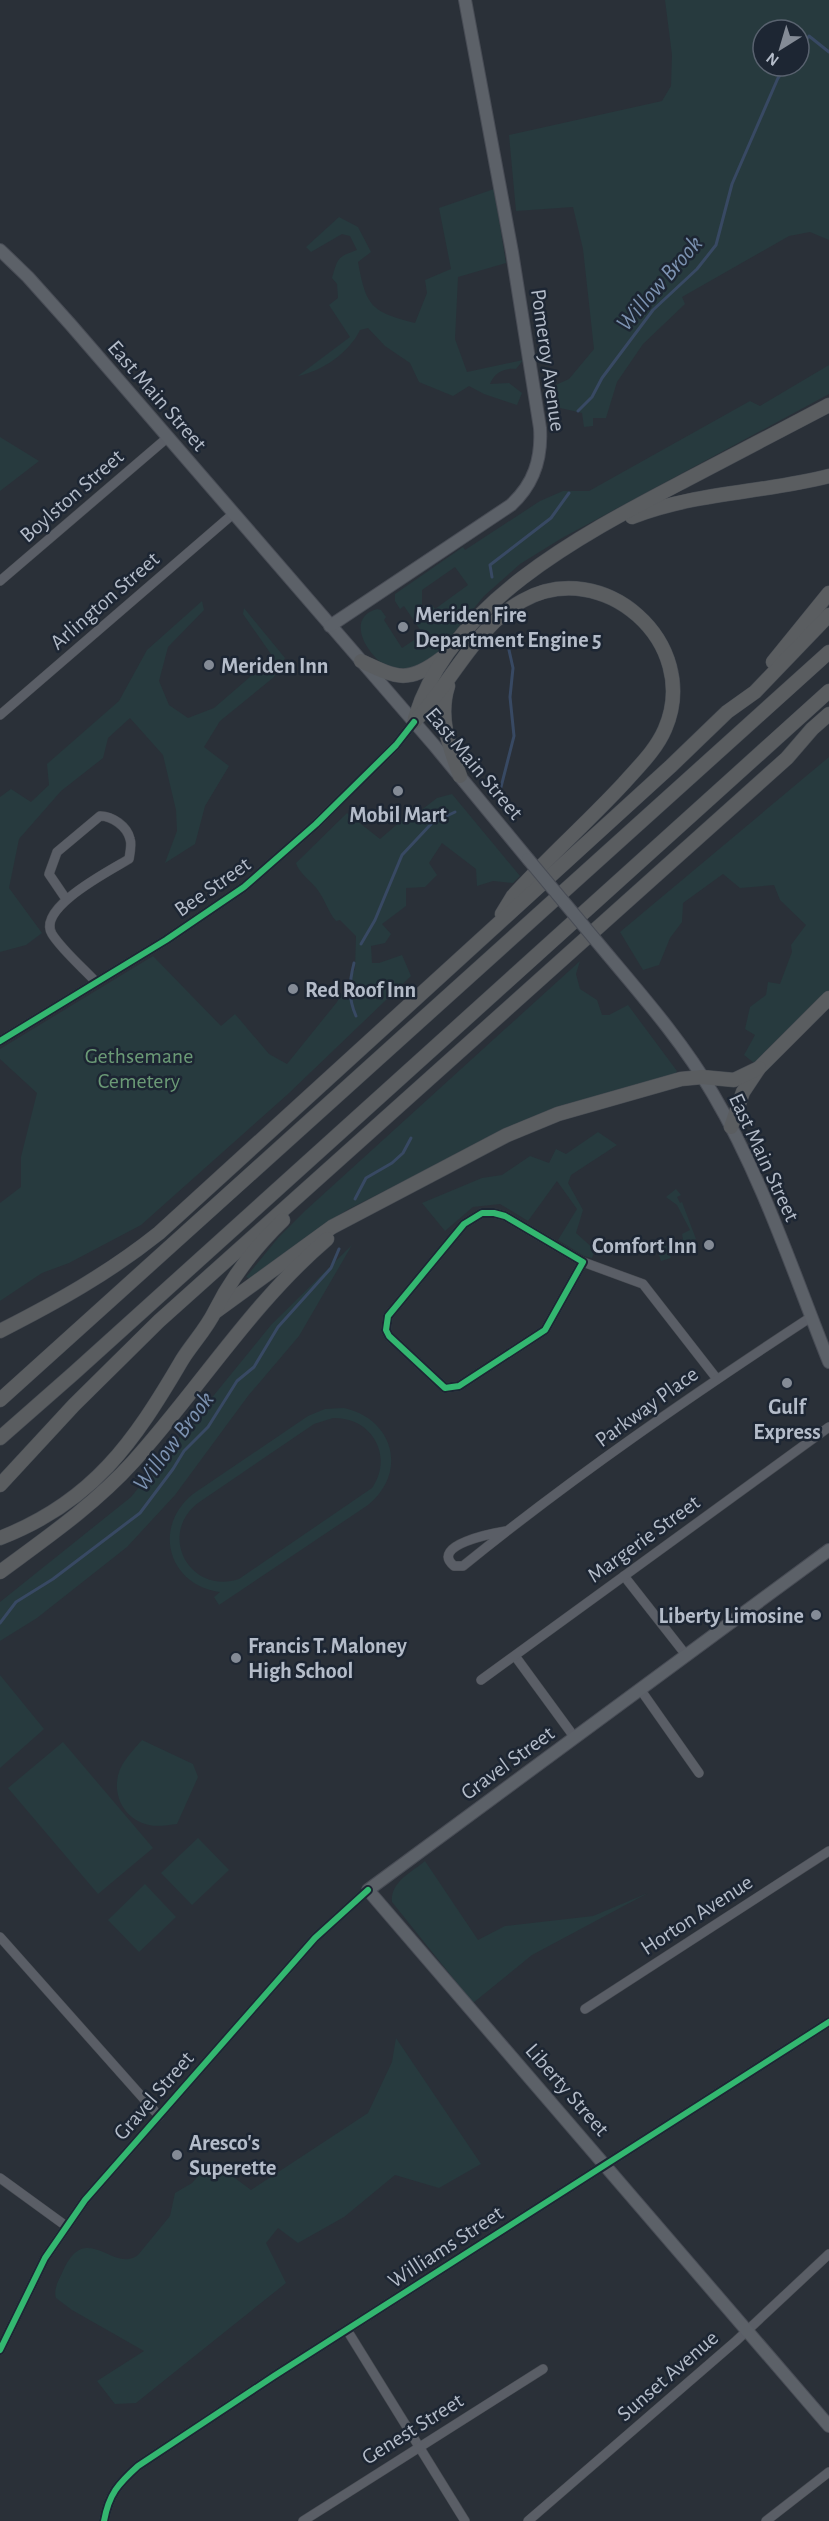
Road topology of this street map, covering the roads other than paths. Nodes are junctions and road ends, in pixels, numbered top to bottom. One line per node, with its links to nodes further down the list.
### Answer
1 (465, 0): 11 (main road, Pomeroy Avenue)
2 (0, 250): 4 (main road, East Main Street)
3 (829, 405): 7 (highway)
4 (167, 438): 6 (main road, East Main Street); 8 (street, Boylston Street)
5 (829, 476): 7 (highway)
6 (234, 514): 11 (main road, East Main Street); 17 (street, Arlington Street)
7 (599, 529): 12 (highway)
8 (0, 581)
9 (829, 593): 18 (highway)
10 (829, 615): 18 (highway)
11 (330, 626): 14 (main road, East Main Street)
12 (453, 649): 14 (highway); 20 (highway)
13 (829, 652): 42 (highway)
14 (361, 661): 20 (main road, East Main Street)
15 (452, 675): 20 (highway); 23 (highway); 25 (highway)
16 (829, 691): 44 (highway)
17 (2, 708)
18 (727, 712): 25 (highway)
19 (829, 714): 22 (highway)
20 (414, 722): 23 (main road, East Main Street); 26 (street, Bee Street)
21 (829, 724): 22 (highway)
22 (787, 758): 32 (highway)
23 (460, 776): 30 (main road, East Main Street, bridge)
24 (66, 899): 24 (street); 26 (street)
25 (497, 924): 35 (highway)
26 (96, 982): 28 (street, Bee Street)
27 (829, 998): 29 (highway)
28 (0, 1041)
29 (759, 1068): 30 (highway); 31 (highway)
30 (702, 1077): 31 (main road, East Main Street); 33 (highway)
31 (731, 1127): 37 (main road, East Main Street)
32 (329, 1170): 36 (highway); 45 (highway)
33 (342, 1224): 36 (highway); 49 (highway)
34 (583, 1262): 34 (street); 41 (street)
35 (70, 1294): 38 (highway); 39 (highway)
36 (215, 1312): 47 (highway)
37 (811, 1317): 40 (main road, East Main Street); 41 (street, Parkway Place)
38 (0, 1320)
39 (0, 1331)
40 (829, 1362)
41 (717, 1379): 46 (street, Parkway Place)
42 (0, 1400)
43 (829, 1427): 50 (street, Margerie Street)
44 (0, 1438)
45 (0, 1485)
46 (506, 1531): 46 (street, Parkway Place)
47 (0, 1538)
48 (829, 1550): 51 (main road, Gravel Street)
49 (0, 1572)
50 (624, 1576): 51 (street); 52 (street, Margerie Street)
51 (686, 1655): 54 (main road, Gravel Street)
52 (515, 1656): 53 (street, Margerie Street); 55 (street)
53 (480, 1680)
54 (640, 1689): 55 (main road, Gravel Street); 56 (street)
55 (575, 1738): 58 (main road, Gravel Street)
56 (699, 1773)
57 (829, 1851): 60 (street, Horton Avenue)
58 (368, 1890): 62 (street, Gravel Street); 63 (main road, Liberty Street)
59 (0, 1937): 62 (street)
60 (585, 2009)
61 (829, 2022): 63 (street, Williams Street)
62 (159, 2116): 65 (street, Gravel Street)
63 (605, 2165): 67 (street, Williams Street); 68 (main road, Liberty Street)
64 (0, 2178): 65 (street)
65 (66, 2226): 69 (street, Gravel Street)
66 (829, 2254): 68 (street, Sunset Avenue)
67 (347, 2330): 72 (street); 74 (street, Williams Street)
68 (748, 2330): 71 (main road, Liberty Street); 77 (street, Sunset Avenue)
69 (0, 2350)
70 (543, 2369): 72 (street, Genest Street)
71 (829, 2426)
72 (419, 2448): 75 (street, Genest Street); 76 (street)
73 (829, 2472): 78 (street)
74 (104, 2521)
75 (303, 2521)
76 (465, 2521)
77 (528, 2521)
78 (766, 2521)

